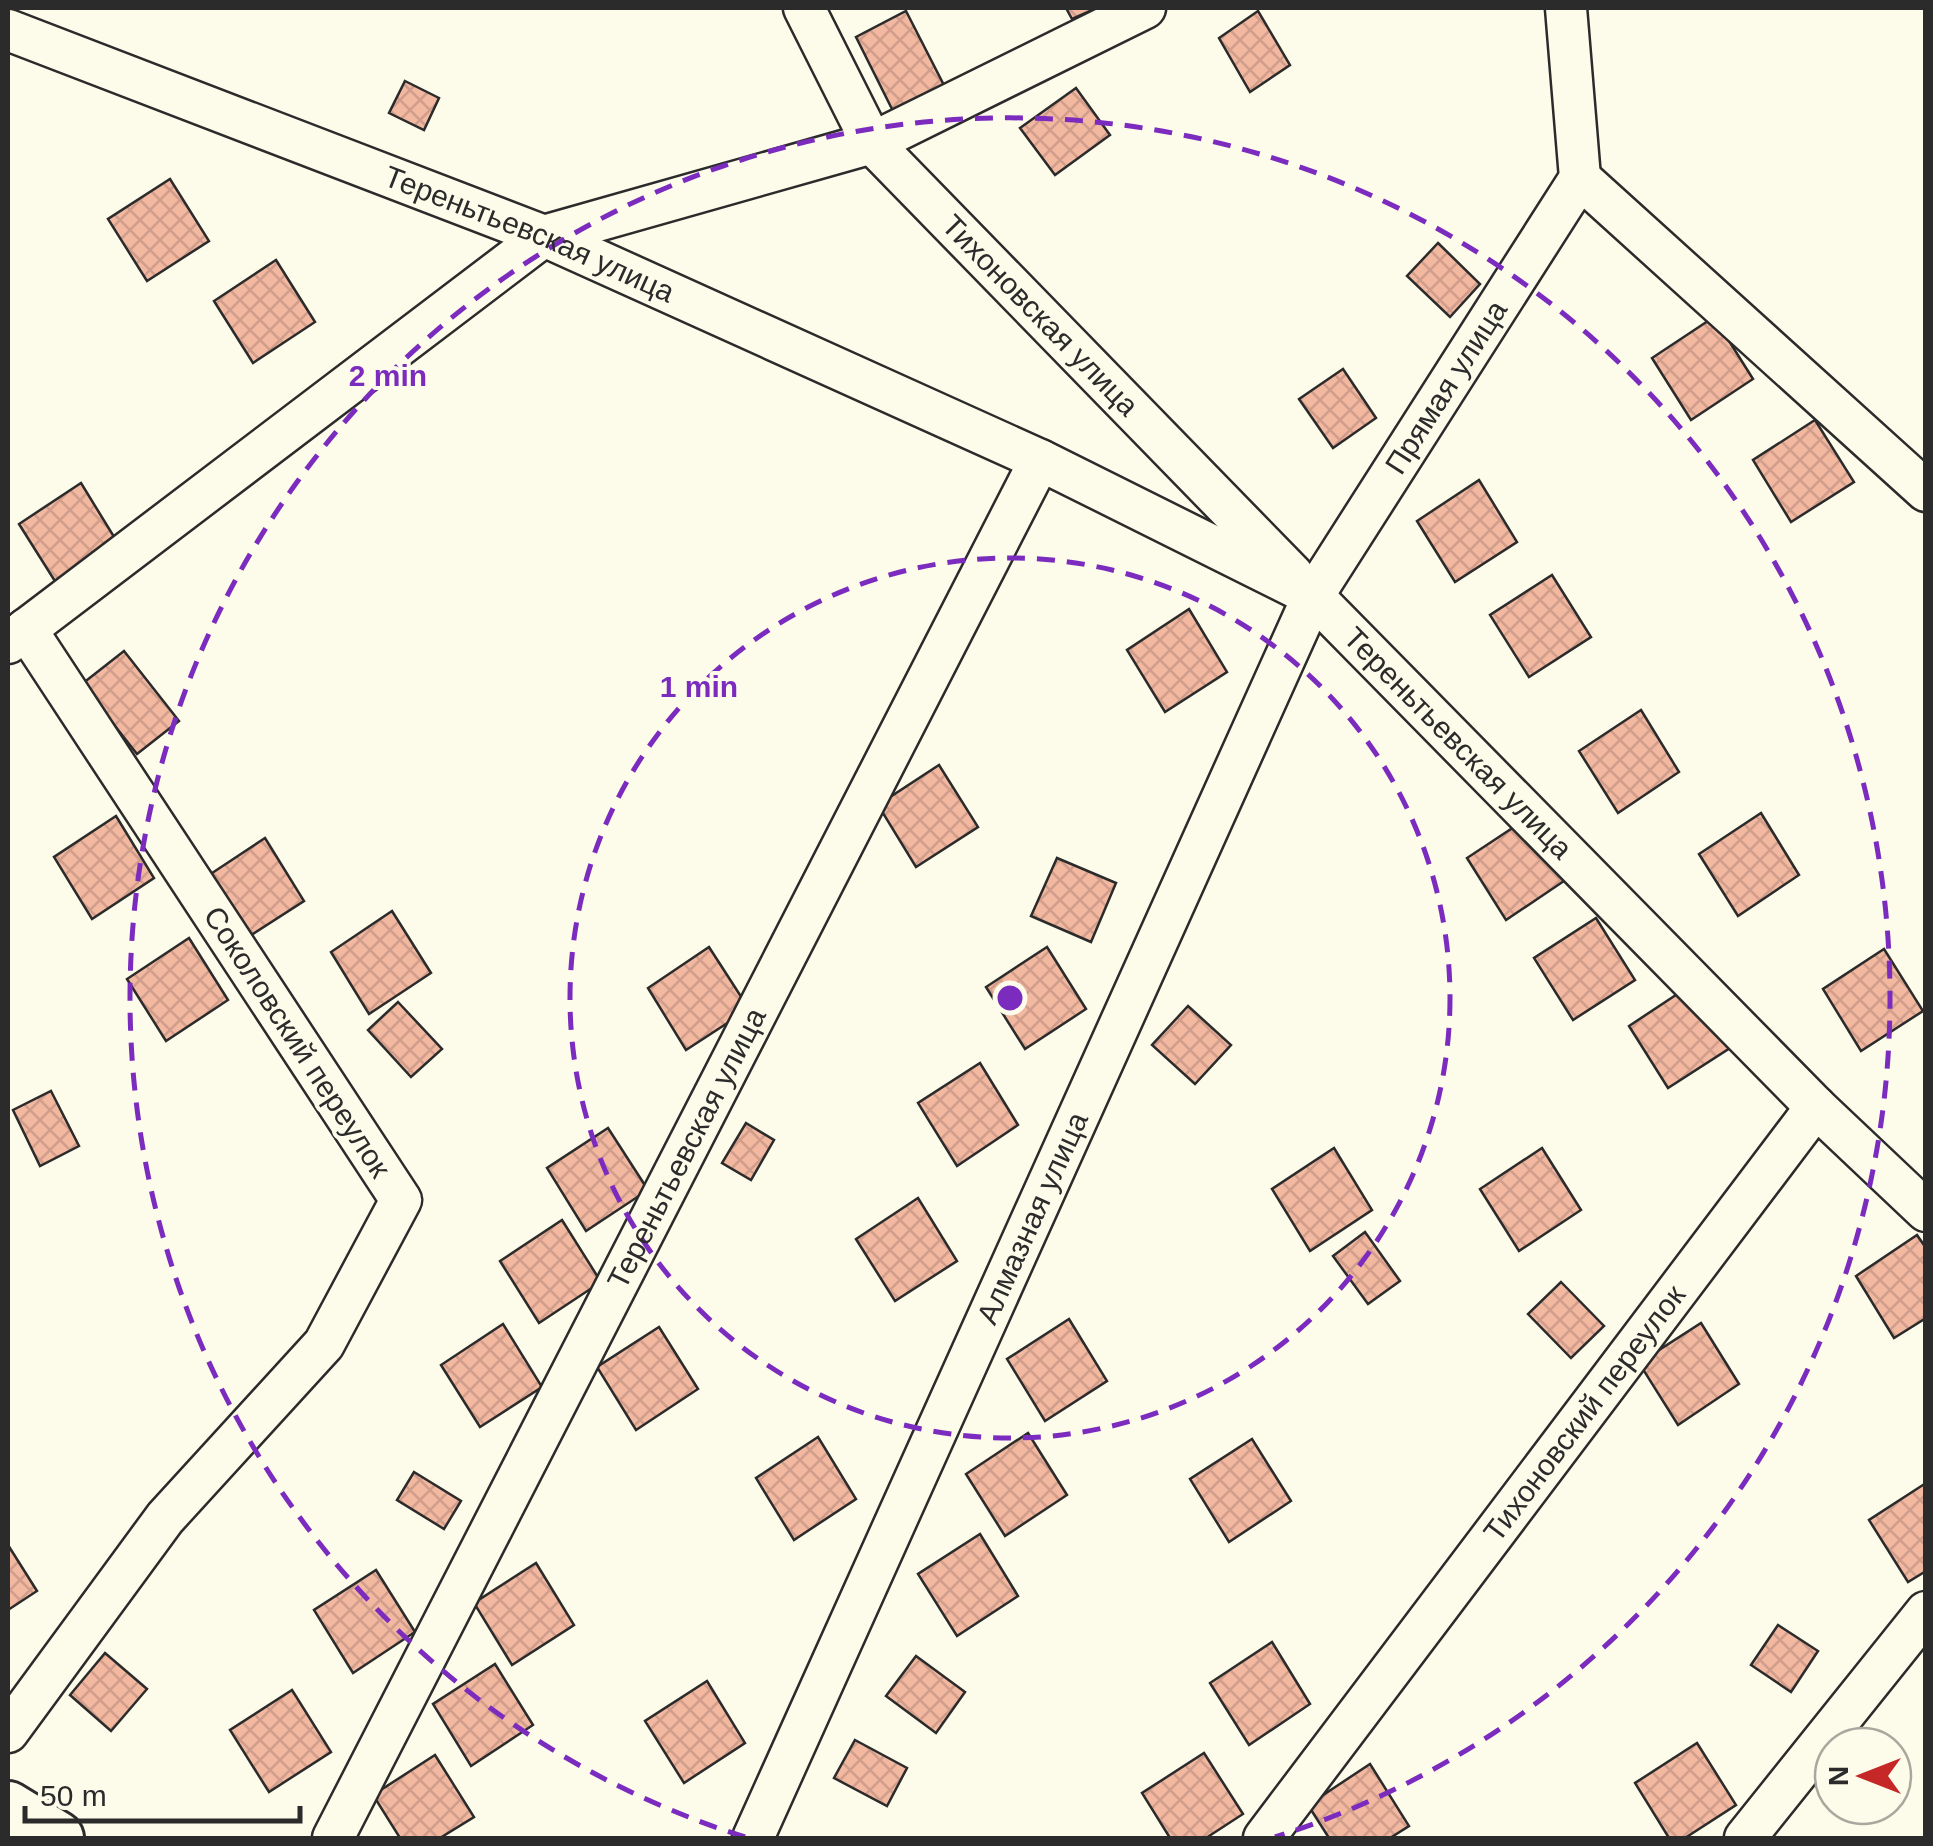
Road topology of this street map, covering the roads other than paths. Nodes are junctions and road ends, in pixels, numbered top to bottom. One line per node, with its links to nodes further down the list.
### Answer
1 (804, 8): 5 (street, Тихоновская улица)
2 (1145, 8): 5 (street)
3 (1566, 8): 6 (street)
4 (8, 30): 7 (street, Тереньтьевская улица)
5 (872, 143): 7 (street); 10 (street, Тихоновская улица)
6 (1580, 178): 9 (street); 10 (street, Прямая улица)
7 (544, 236): 8 (street, Тереньтьевская улица); 11 (street, Соколовский переулок)
8 (1040, 460): 10 (street, Тереньтьевская улица); 18 (street, Тереньтьевская улица)
9 (1920, 471)
10 (1313, 596): 12 (street, Тереньтьевская улица); 19 (street, Алмазная улица)
11 (17, 636): 15 (street, Соколовский переулок)
12 (1816, 1108): 13 (street); 20 (street, Тихоновский переулок)
13 (1926, 1211)
14 (1926, 1612): 21 (street)
15 (8, 1732)
16 (8, 1808): 17 (main road)
17 (57, 1838)
18 (334, 1838)
19 (753, 1838)
20 (1264, 1838)
21 (1745, 1838)

